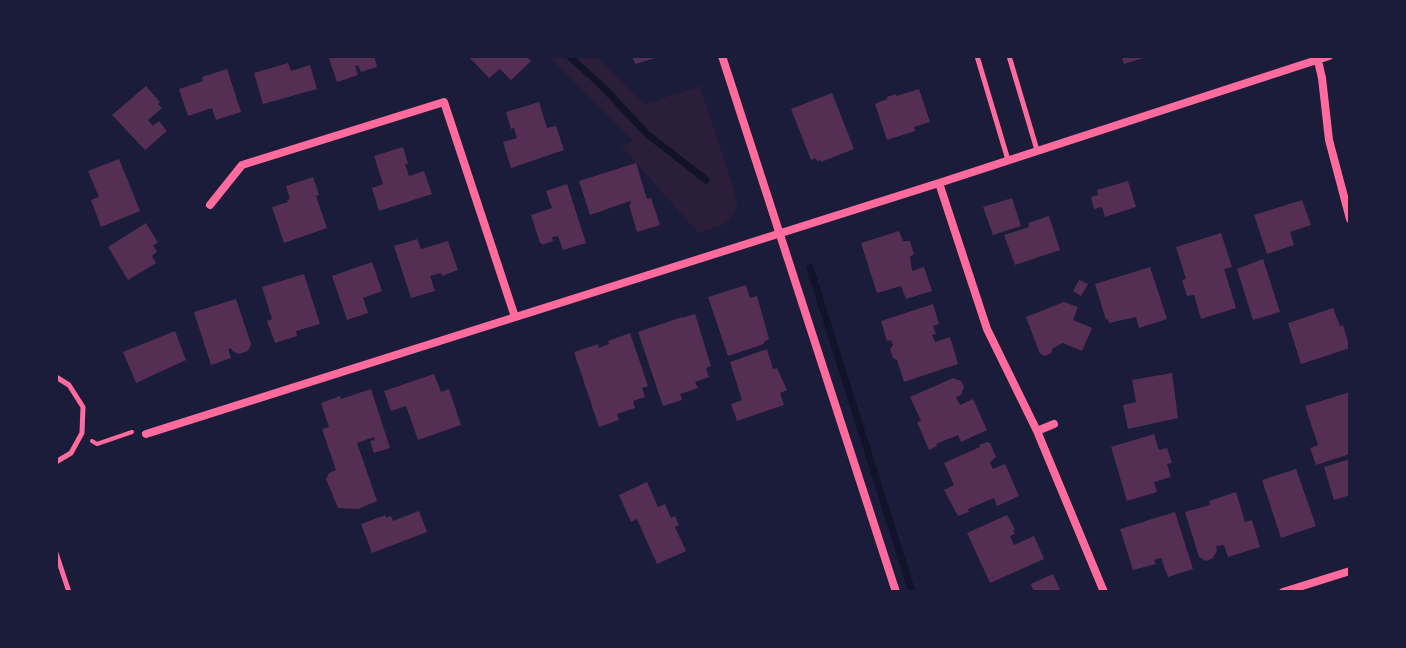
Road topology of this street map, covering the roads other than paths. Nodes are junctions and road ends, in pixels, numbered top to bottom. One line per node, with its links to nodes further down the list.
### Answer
1 (722, 56): 11 (street)
2 (977, 56): 7 (lane)
3 (1009, 56): 6 (lane)
4 (1329, 56): 5 (street)
5 (1317, 58): 6 (street); 10 (street)
6 (1037, 151): 7 (street)
7 (1008, 161): 8 (street)
8 (939, 183): 11 (street); 15 (street)
9 (210, 205): 12 (street)
10 (1350, 219)
11 (780, 234): 12 (street); 21 (street)
12 (515, 317): 16 (street)
13 (56, 377): 17 (lane)
14 (1054, 424): 15 (street)
15 (1037, 431): 22 (street)
16 (146, 434)
17 (56, 462)
18 (56, 553): 20 (lane)
19 (1350, 571): 23 (street)
20 (69, 592)
21 (896, 592)
22 (1104, 592)
23 (1283, 592)

